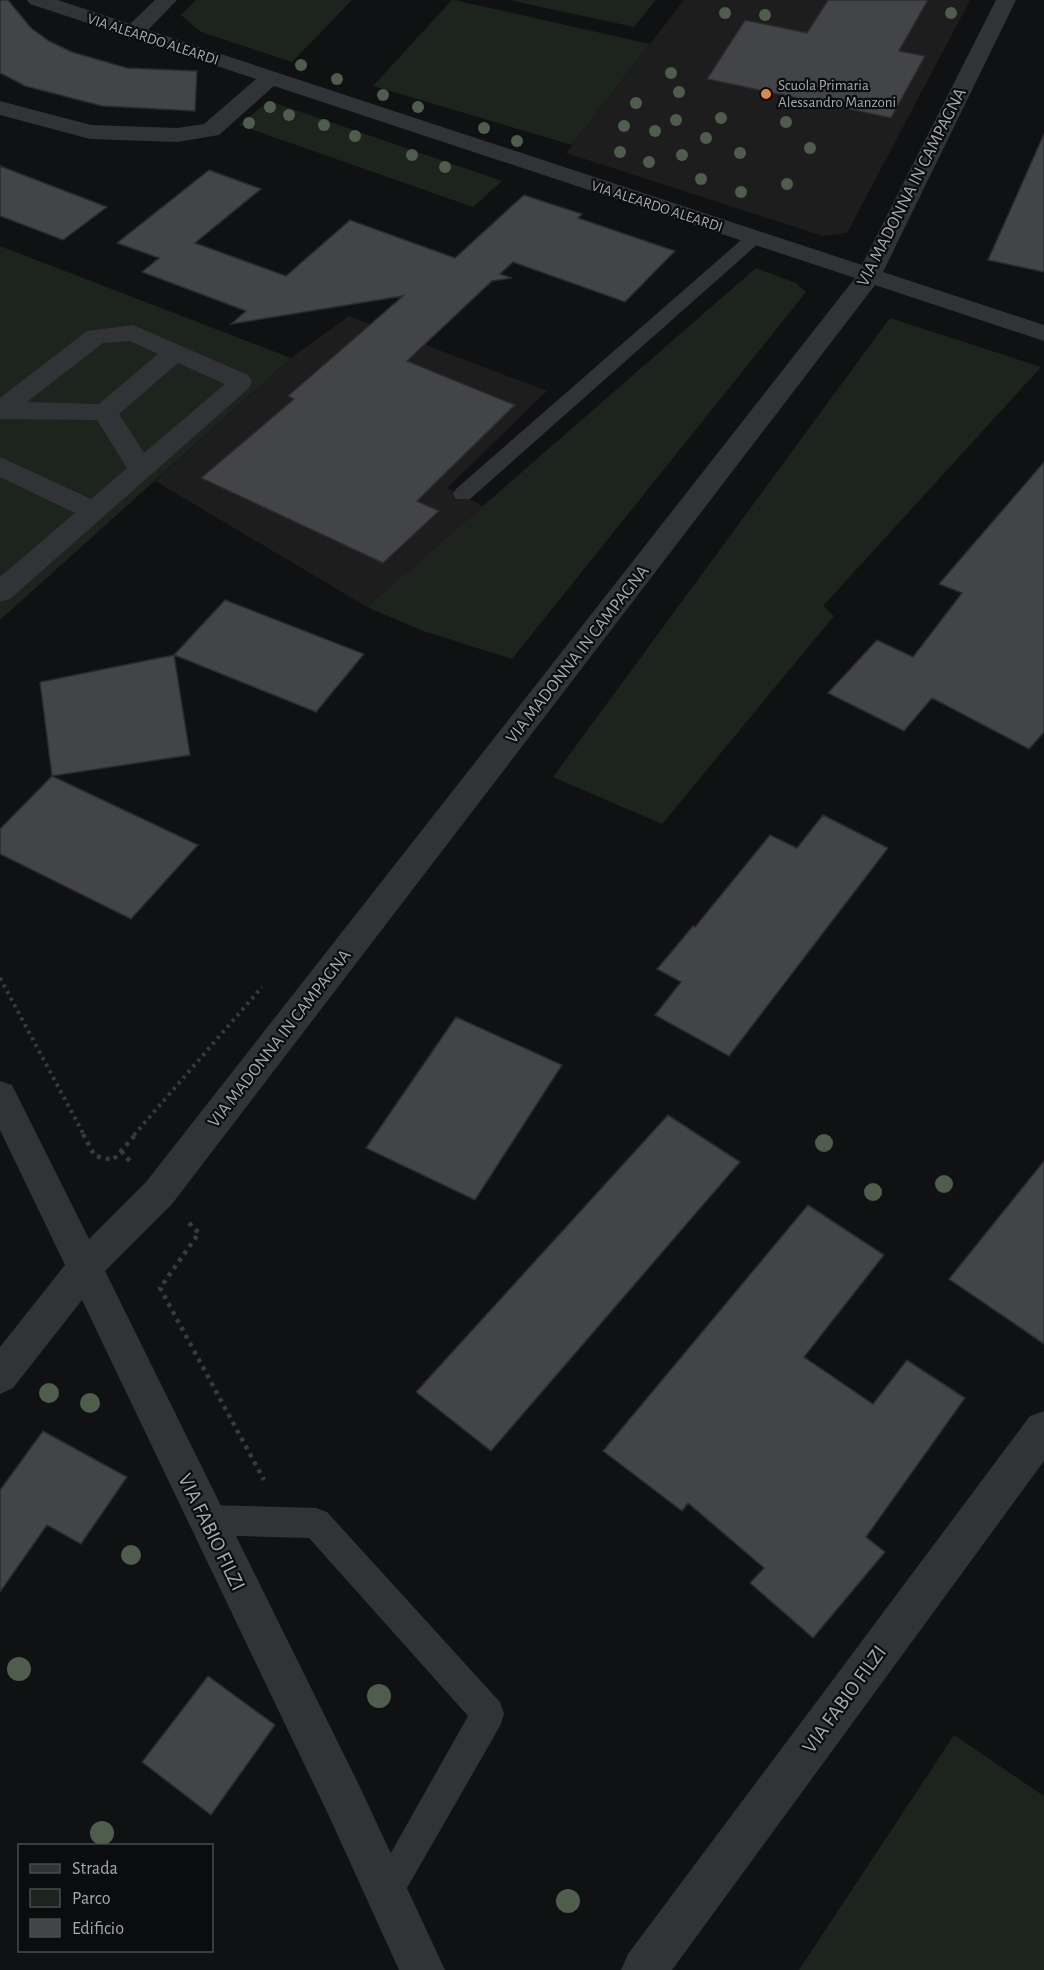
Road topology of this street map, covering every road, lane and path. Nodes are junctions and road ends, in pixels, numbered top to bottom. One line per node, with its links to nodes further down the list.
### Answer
1 (37, 0): 4 (street, VIA ALEARDO ALEARDI)
2 (167, 0): 4 (street)
3 (1006, 0): 8 (street, VIA MADONNA IN CAMPAGNA)
4 (133, 32): 5 (street, VIA ALEARDO ALEARDI)
5 (270, 78): 6 (street); 7 (street, VIA ALEARDO ALEARDI)
6 (0, 108)
7 (754, 238): 8 (street, VIA ALEARDO ALEARDI); 15 (lane)
8 (869, 276): 9 (street, VIA ALEARDO ALEARDI); 22 (street, VIA MADONNA IN CAMPAGNA)
9 (1044, 333)
10 (176, 352): 11 (street); 12 (street); 14 (street)
11 (0, 410): 12 (street)
12 (105, 412): 14 (street)
13 (0, 466): 16 (street)
14 (141, 470): 16 (street)
15 (463, 494)
16 (94, 511): 17 (street)
17 (0, 592)
18 (0, 978): 19 (path)
19 (270, 978)
20 (0, 1095): 22 (street, VIA FABIO FILZI)
21 (199, 1233): 26 (path)
22 (86, 1266): 23 (street, VIA MADONNA IN CAMPAGNA); 25 (street, VIA FABIO FILZI)
23 (0, 1376)
24 (1044, 1429): 29 (street, VIA FABIO FILZI)
25 (206, 1520): 26 (lane); 27 (street, VIA FABIO FILZI)
26 (287, 1522): 27 (lane)
27 (387, 1890): 28 (street, VIA FABIO FILZI)
28 (422, 1970)
29 (644, 1970)

